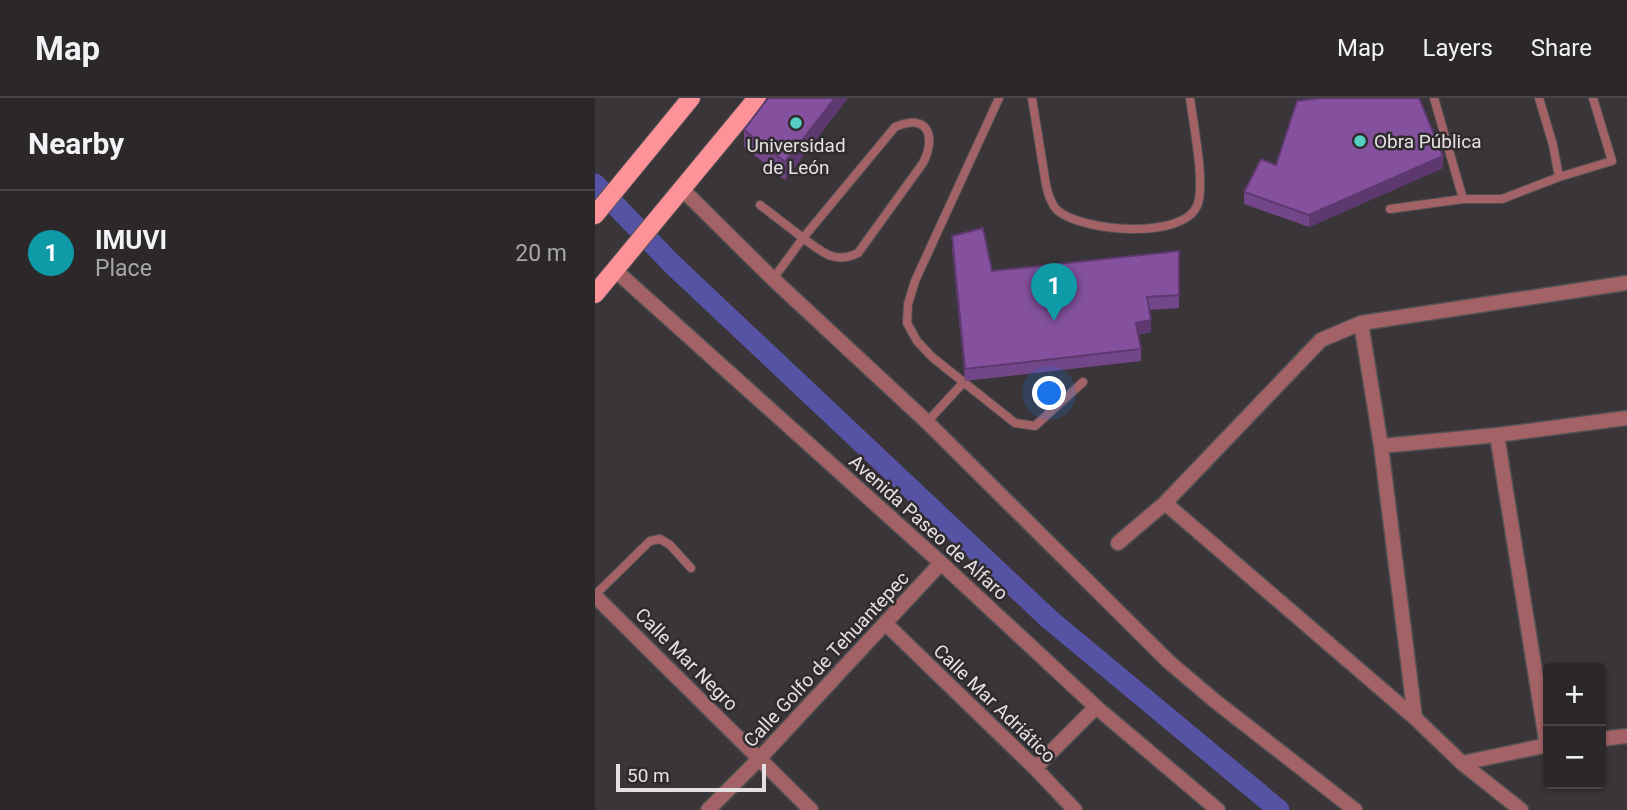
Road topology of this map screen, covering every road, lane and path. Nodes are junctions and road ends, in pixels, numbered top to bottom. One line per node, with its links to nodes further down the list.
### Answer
1 (691, 98): 14 (main road)
2 (757, 98): 10 (main road)
3 (999, 98): 22 (lane)
4 (1032, 98): 5 (lane)
5 (1190, 98)
6 (1434, 98): 11 (lane)
7 (1539, 98): 9 (lane)
8 (1593, 98): 9 (lane)
9 (1559, 177): 11 (lane)
10 (677, 196): 16 (main road); 17 (street)
11 (1463, 199): 13 (lane)
12 (760, 205): 15 (lane)
13 (1390, 209)
14 (595, 215)
15 (803, 238): 15 (lane); 17 (lane)
16 (616, 271): 19 (main road); 29 (street, Avenida Paseo de Alfaro)
17 (773, 279): 24 (street)
18 (1627, 283): 20 (street)
19 (595, 295)
20 (1361, 323): 26 (street); 27 (street)
21 (1083, 382): 22 (lane)
22 (964, 383): 24 (lane)
23 (1627, 418): 25 (street)
24 (927, 422): 46 (street)
25 (1497, 435): 26 (street); 35 (street)
26 (1381, 446): 34 (street)
27 (1165, 503): 28 (street); 34 (street)
28 (1118, 543)
29 (941, 563): 32 (street, Calle Golfo de Tehuantepec); 33 (street, Avenida Paseo de Alfaro)
30 (691, 568): 31 (lane)
31 (595, 595): 39 (street, Calle Mar Negro)
32 (886, 624): 39 (street, Calle Golfo de Tehuantepec); 41 (street, Calle Mar Adriático)
33 (1096, 707): 41 (street); 45 (street, Avenida Paseo de Alfaro)
34 (1415, 719): 40 (street)
35 (1545, 726)
36 (1627, 736): 37 (street)
37 (1606, 738)
38 (1543, 747): 40 (street)
39 (760, 758): 42 (street, Calle Golfo de Tehuantepec); 43 (street, Calle Mar Negro)
40 (1462, 763): 47 (street)
41 (1035, 768): 44 (street, Calle Mar Adriático)
42 (708, 810)
43 (811, 810)
44 (1075, 810)
45 (1218, 810)
46 (1355, 810)
47 (1521, 810)

